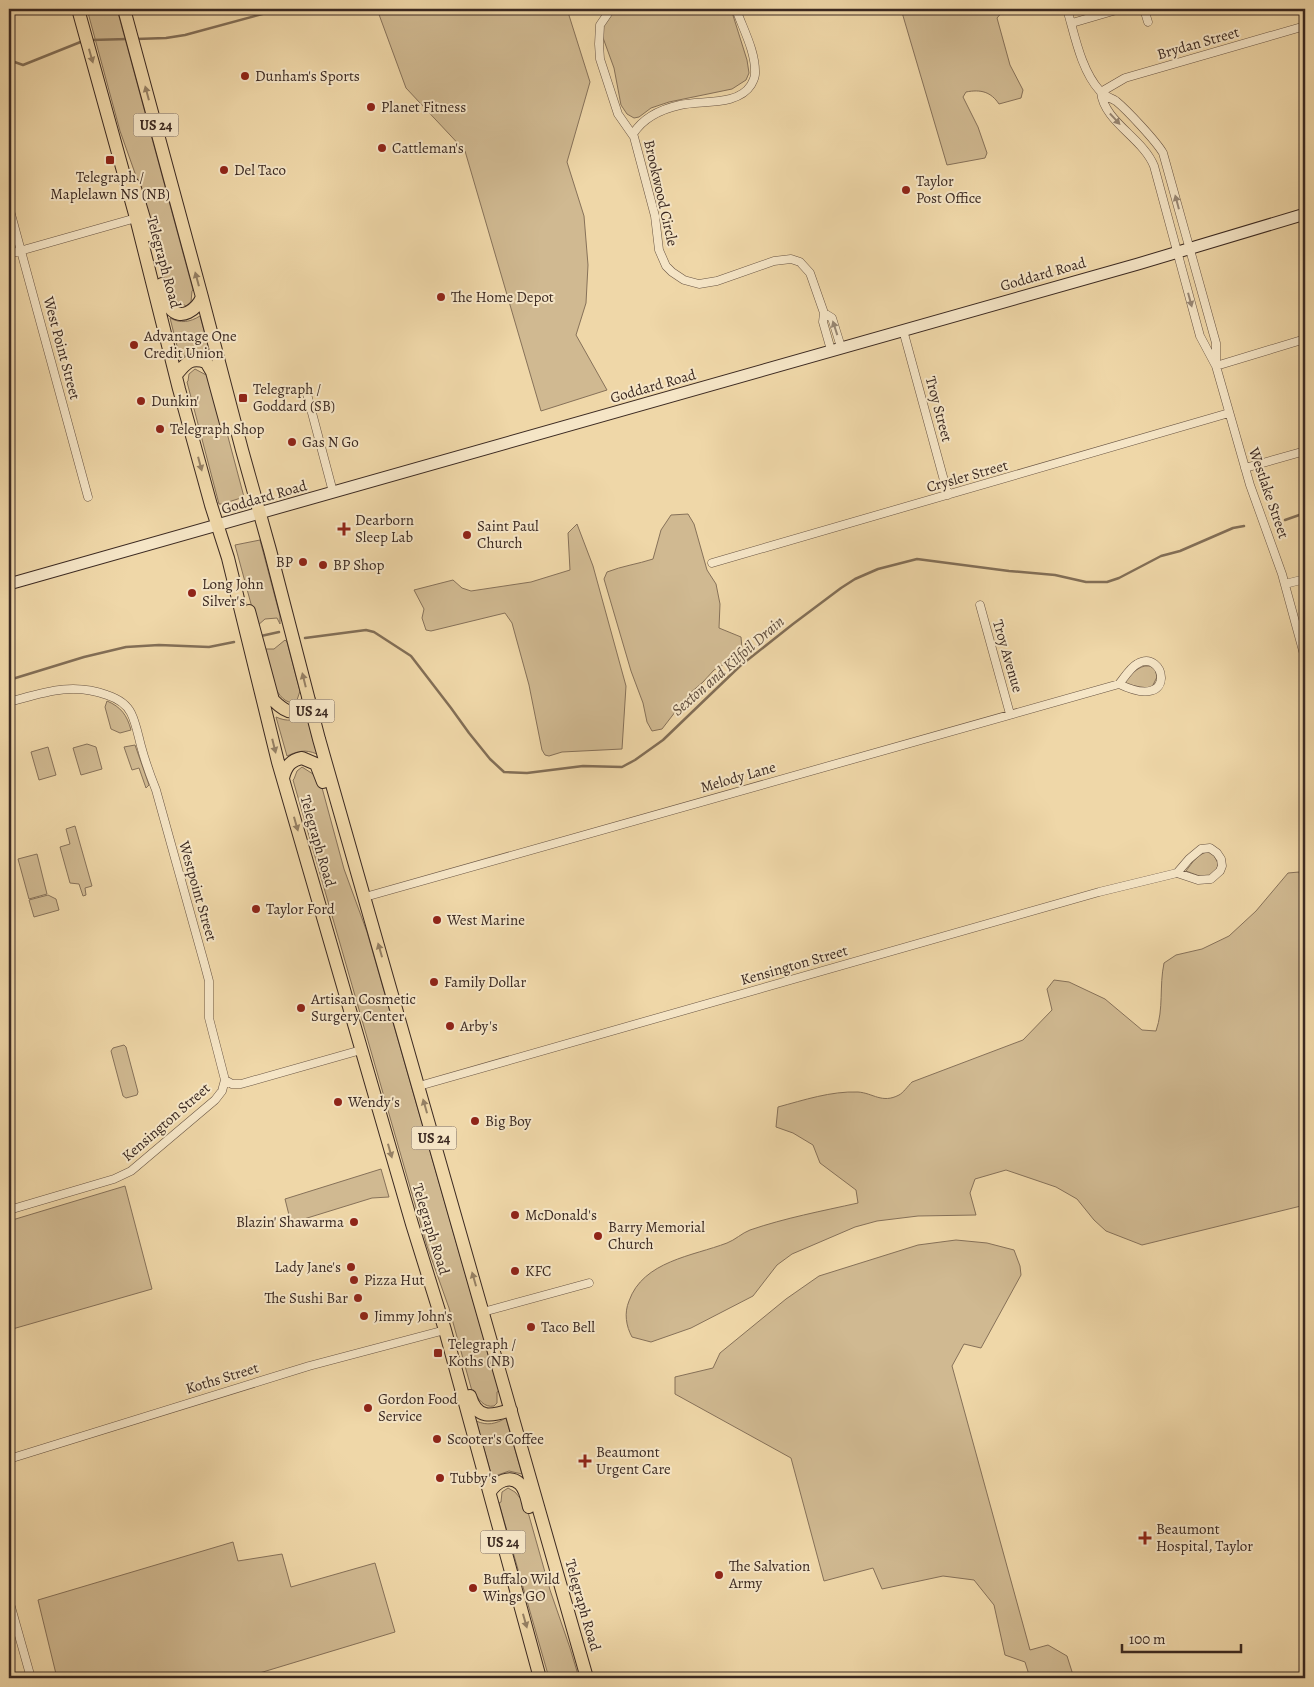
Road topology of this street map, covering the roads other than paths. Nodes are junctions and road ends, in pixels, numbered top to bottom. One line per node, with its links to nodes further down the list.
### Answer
1 (78, 9): 13 (main road, Telegraph Road / US 24, one-way to 13)
2 (124, 9): 21 (main road, Telegraph Road / US 24, one-way to 2)
3 (611, 9): 12 (street, Brookwood Circle)
4 (736, 9): 12 (street, Brookwood Circle)
5 (1068, 9): 9 (street)
6 (1120, 9): 9 (street)
7 (1144, 9): 8 (street)
8 (1148, 22)
9 (1072, 23): 11 (street)
10 (1305, 26): 11 (street, Brydan Street)
11 (1101, 92): 17 (street, one-way to 11); 19 (street, one-way to 19)
12 (633, 134): 24 (street, Brookwood Circle)
13 (121, 164): 16 (main road, Telegraph Road / US 24); 21 (main road)
14 (9, 207): 18 (street, West Point Street)
15 (1305, 214): 17 (main road, Goddard Road)
16 (136, 218): 18 (street); 26 (main road, Telegraph Road / US 24)
17 (1190, 249): 19 (main road, Goddard Road); 25 (street, Westlake Street)
18 (21, 250): 20 (street); 34 (street, West Point Street)
19 (1178, 252): 22 (main road, Goddard Road); 25 (street, Westlake Street, one-way to 25)
20 (9, 254)
21 (202, 297): 31 (main road, Telegraph Road / US 24)
22 (903, 330): 24 (main road, Goddard Road); 33 (street, Troy Street)
23 (1305, 340): 25 (street)
24 (836, 349): 32 (main road, Goddard Road)
25 (1216, 366): 28 (street, Westlake Street)
26 (176, 374): 31 (main road); 36 (main road, Telegraph Road / US 24, one-way to 36)
27 (307, 394): 32 (street)
28 (1229, 413): 30 (street, Westlake Street); 33 (street, Crysler Street)
29 (1305, 451): 30 (street)
30 (1245, 468): 41 (street, Westlake Street)
31 (253, 488): 35 (main road, Telegraph Road / US 24)
32 (333, 492): 35 (main road, Goddard Road)
33 (948, 495): 38 (street, Crysler Street)
34 (88, 497)
35 (260, 513): 36 (main road, Goddard Road); 45 (main road, Telegraph Road / US 24, one-way to 35)
36 (217, 526): 37 (main road, Telegraph Road / US 24); 40 (main road, Goddard Road)
37 (225, 551): 45 (main road); 48 (main road, Telegraph Road / US 24, one-way to 48)
38 (712, 563)
39 (1305, 579): 41 (street)
40 (9, 584)
41 (1285, 584): 43 (street, Westlake Street)
42 (980, 605): 47 (street, Troy Avenue)
43 (1305, 658)
44 (1119, 684): 44 (street); 47 (street, Melody Lane)
45 (309, 700): 50 (main road, Telegraph Road / US 24)
46 (9, 702): 53 (street, Westpoint Street)
47 (1010, 714): 50 (street, Melody Lane)
48 (283, 778): 51 (main road); 52 (main road, Telegraph Road / US 24, one-way to 52)
49 (1177, 873): 49 (street, Kensington Street); 54 (street, Kensington Street)
50 (365, 897): 51 (main road, Telegraph Road / US 24)
51 (370, 918): 54 (main road, Telegraph Road / US 24, one-way to 51)
52 (361, 1050): 53 (street, Kensington Street); 56 (main road, Telegraph Road / US 24, one-way to 56)
53 (225, 1080): 55 (street, Kensington Street)
54 (419, 1086): 58 (main road, Telegraph Road / US 24, one-way to 54)
55 (9, 1210)
56 (424, 1261): 59 (main road, Telegraph Road / US 24); 60 (main road)
57 (590, 1283): 58 (street)
58 (484, 1312): 60 (main road, Telegraph Road / US 24)
59 (445, 1330): 61 (street, Koths Street); 62 (main road, Telegraph Road / US 24)
60 (511, 1410): 64 (main road, Telegraph Road / US 24)
61 (9, 1458)
62 (490, 1492): 64 (main road); 68 (main road, Telegraph Road / US 24, one-way to 68)
63 (9, 1600): 65 (street)
64 (568, 1614): 69 (main road, Telegraph Road / US 24)
65 (18, 1632): 66 (street); 67 (street)
66 (9, 1635)
67 (31, 1678)
68 (540, 1678)
69 (587, 1678)

